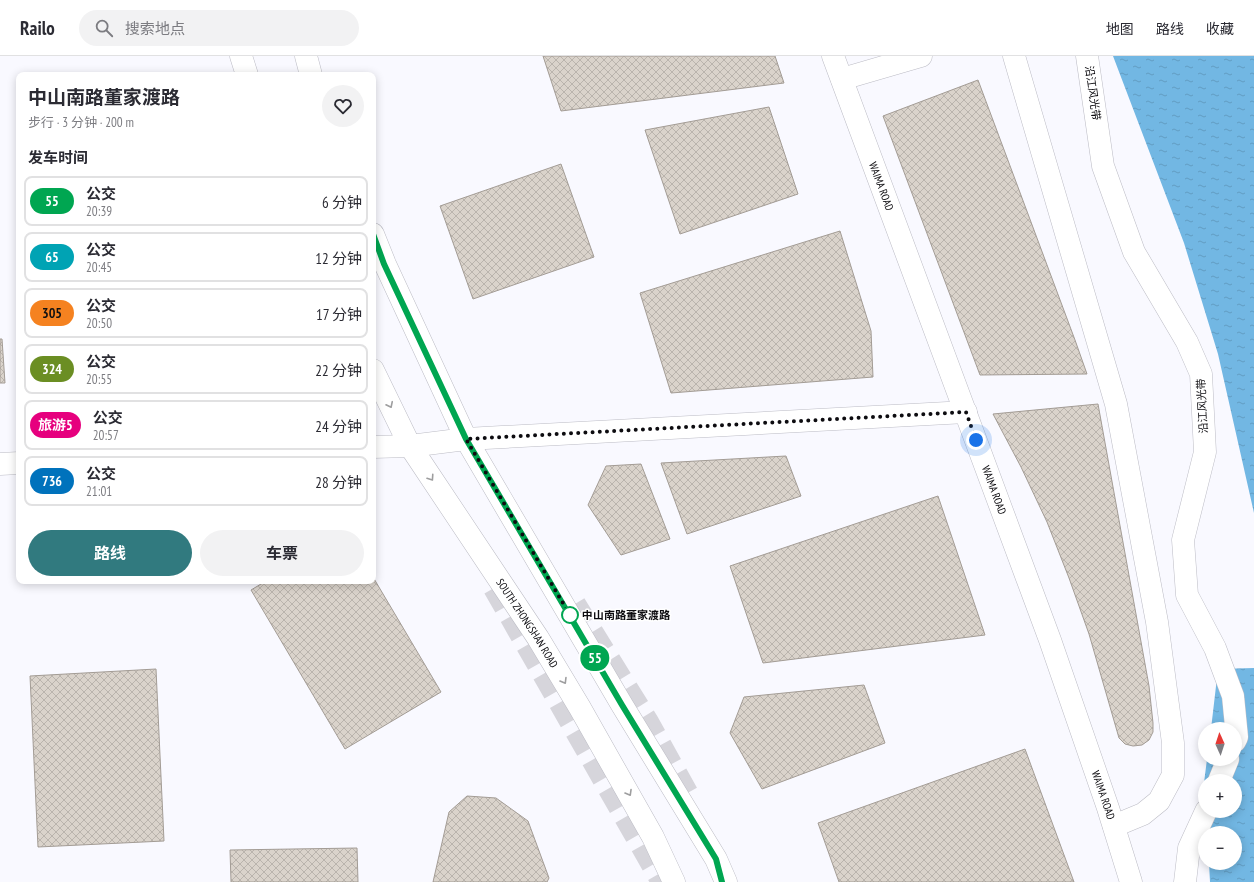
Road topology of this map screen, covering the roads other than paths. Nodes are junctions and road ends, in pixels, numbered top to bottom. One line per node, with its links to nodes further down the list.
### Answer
1 (241, 56): 7 (street)
2 (306, 56): 8 (street)
3 (834, 56): 9 (street, WAIMA ROAD)
4 (921, 56): 9 (street)
5 (1014, 56): 20 (street)
6 (1088, 56): 18 (street, 沿江风光带)
7 (246, 72)
8 (311, 72)
9 (842, 79): 12 (street, WAIMA ROAD)
10 (376, 242): 13 (street)
11 (376, 376): 14 (street, SOUTH ZHONGSHAN ROAD, one-way to 14)
12 (966, 412): 13 (street); 20 (street, WAIMA ROAD)
13 (466, 439): 14 (street); 21 (street)
14 (410, 446): 15 (street); 22 (street, SOUTH ZHONGSHAN ROAD, one-way to 22)
15 (376, 447)
16 (16, 463): 17 (street)
17 (0, 464)
18 (1236, 722)
19 (1203, 818): 26 (street)
20 (1114, 826): 25 (street, WAIMA ROAD)
21 (716, 859): 23 (street); 24 (street)
22 (674, 882)
23 (722, 882)
24 (726, 882)
25 (1131, 882)
26 (1185, 882)

